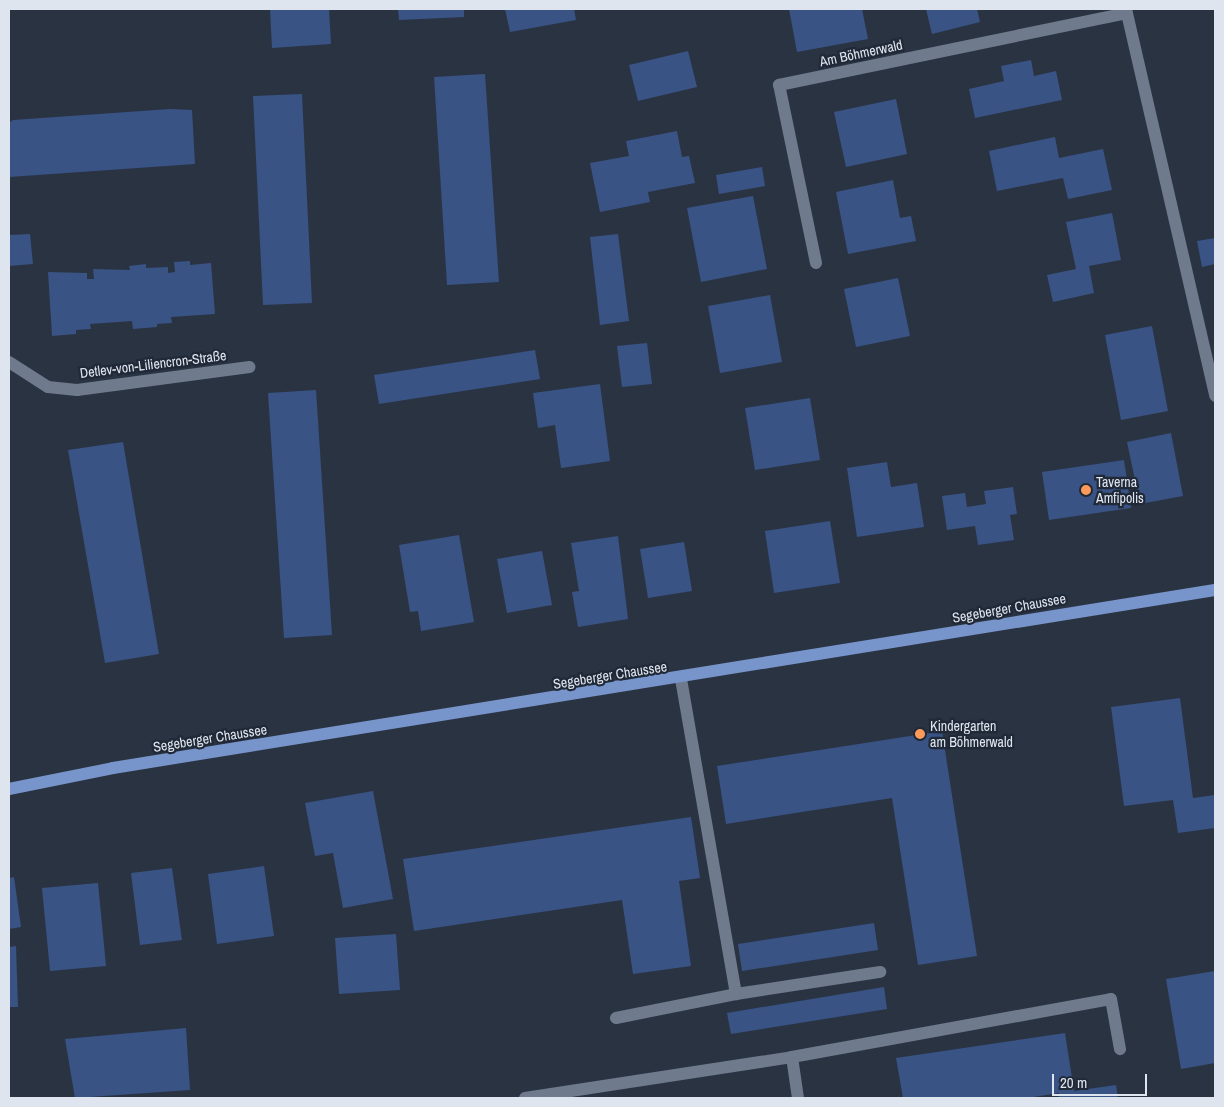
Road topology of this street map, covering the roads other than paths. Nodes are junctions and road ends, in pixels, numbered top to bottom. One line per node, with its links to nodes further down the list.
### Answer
1 (1126, 11): 2 (street, Am Böhmerwald); 5 (street, Am Böhmerwald)
2 (816, 263)
3 (9, 362): 4 (street, Detlev-von-Liliencron-Straße)
4 (249, 367)
5 (1215, 396)
6 (1215, 590): 7 (main road, Segeberger Chaussee)
7 (681, 679): 8 (main road, Segeberger Chaussee); 10 (street)
8 (9, 789)
9 (880, 972): 10 (street)
10 (736, 994): 11 (street)
11 (616, 1018)
12 (1120, 1049): 13 (street)
13 (792, 1057): 14 (street); 15 (street)
14 (525, 1098)
15 (798, 1098)

